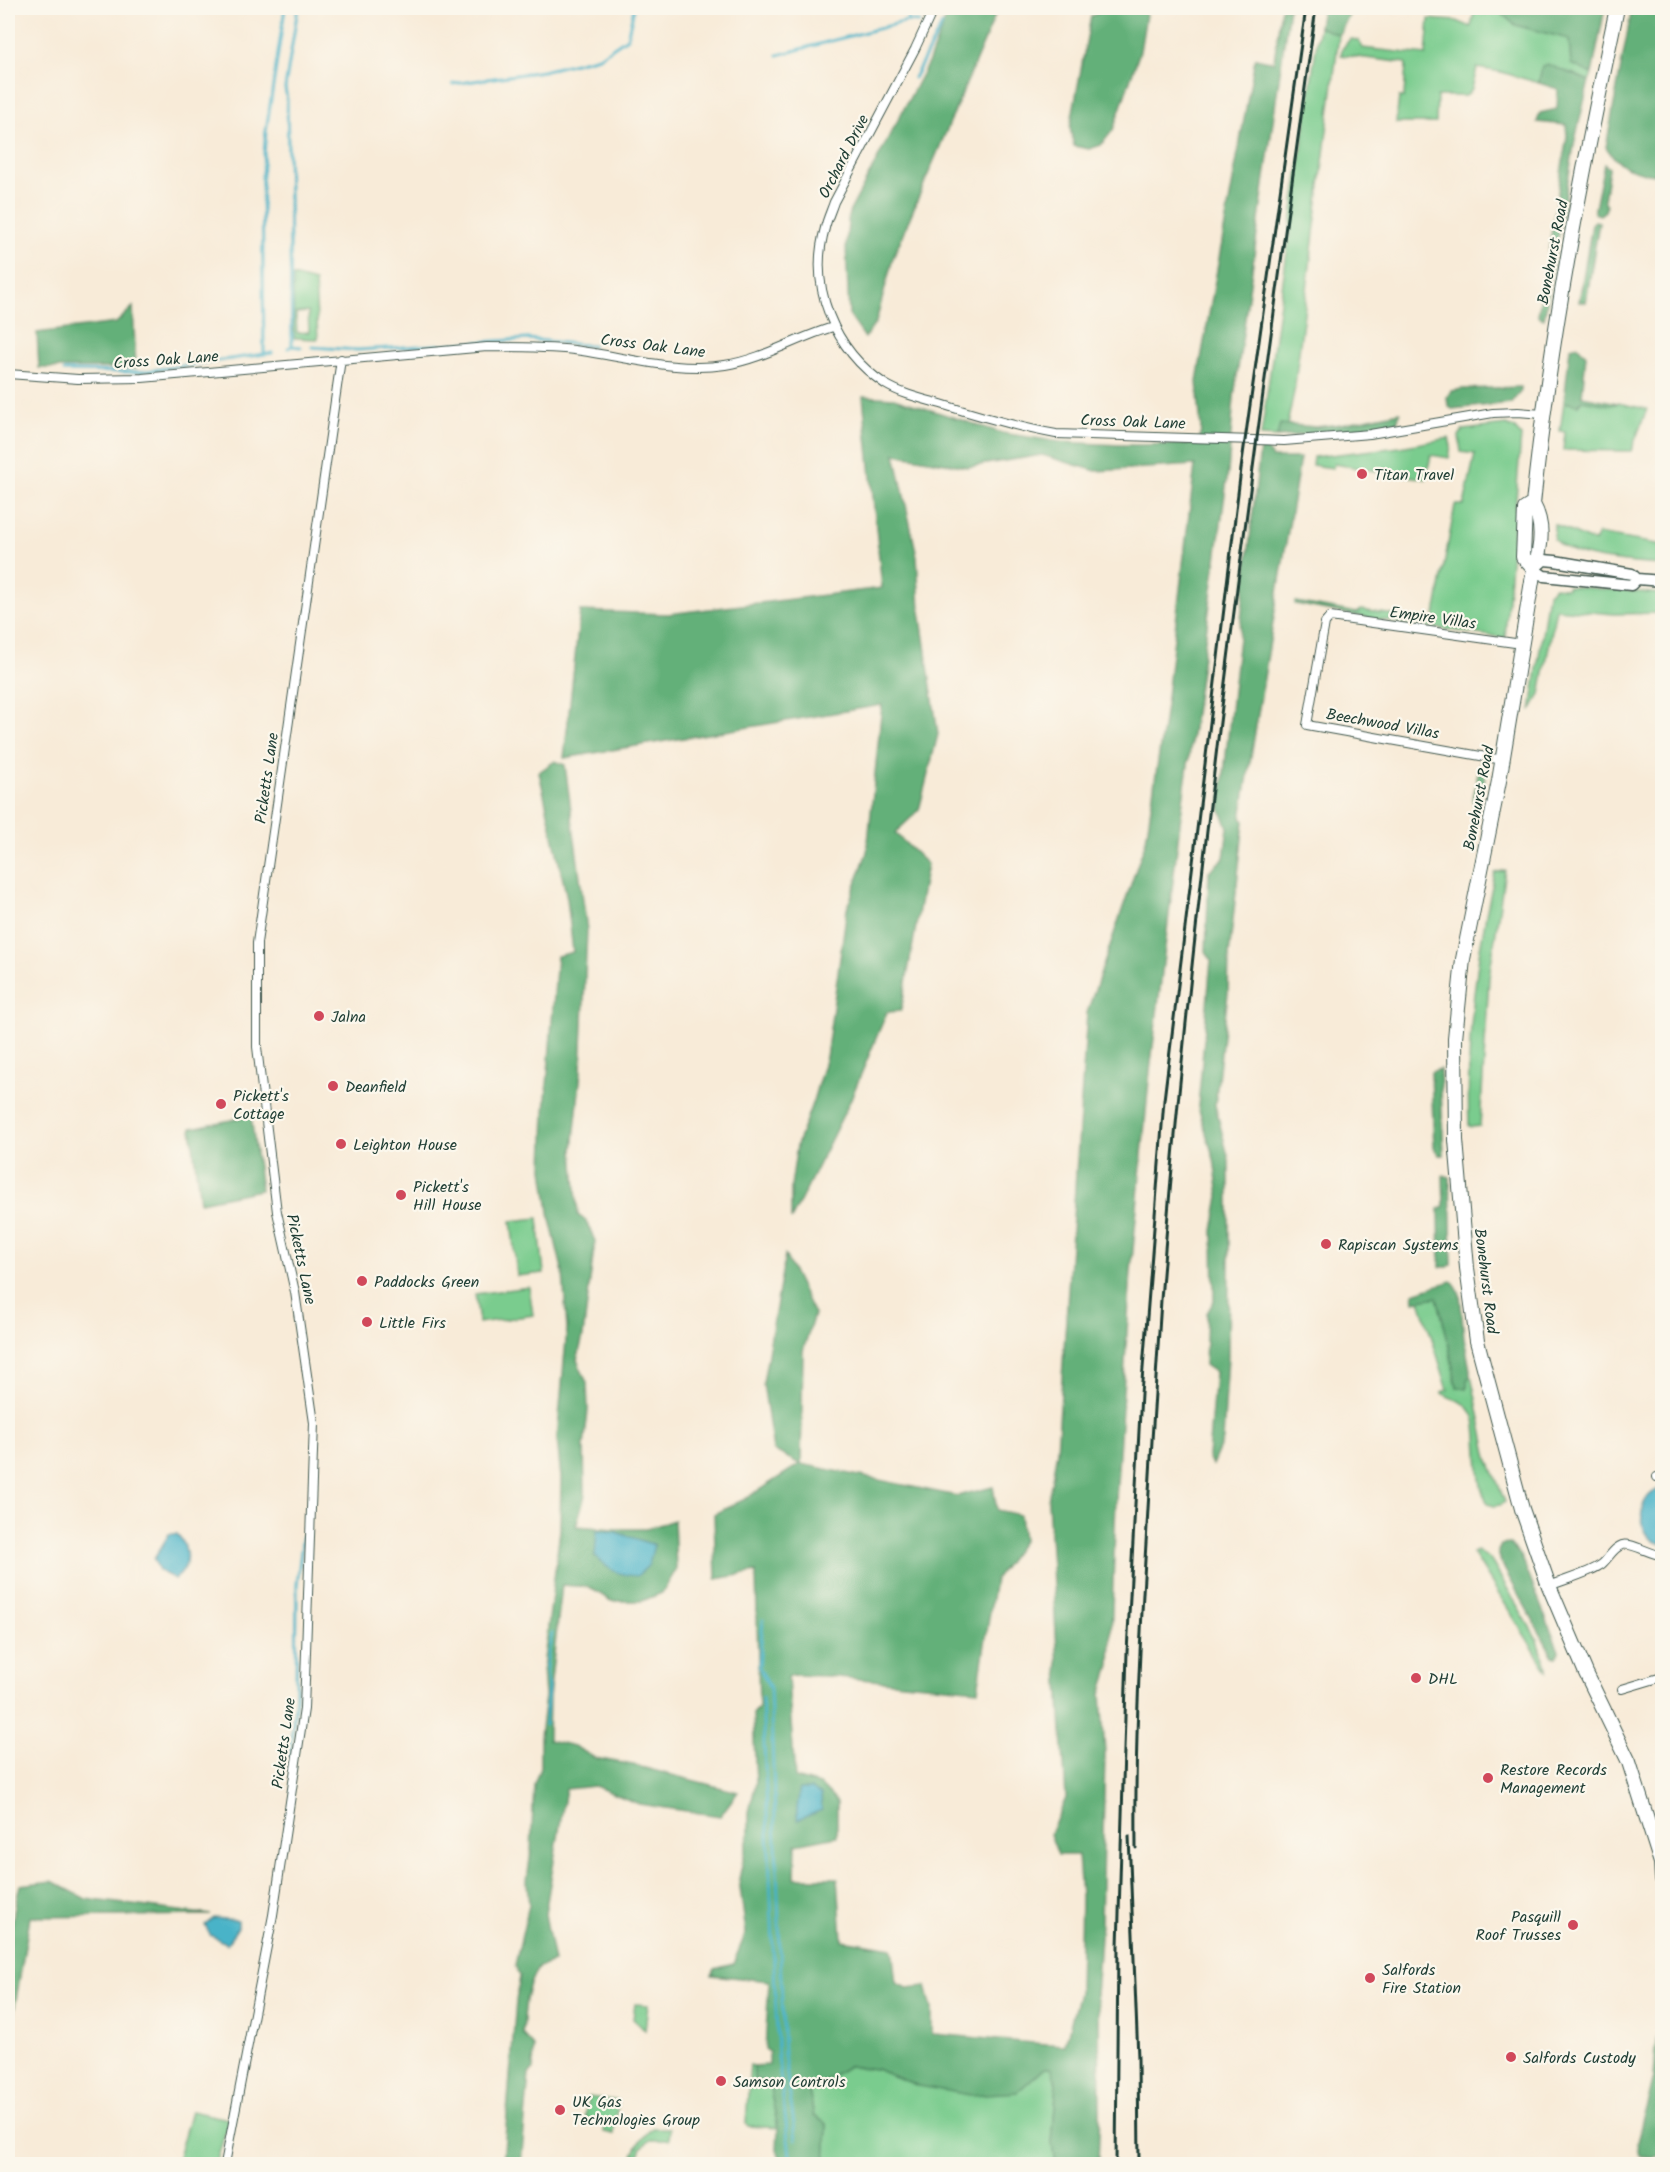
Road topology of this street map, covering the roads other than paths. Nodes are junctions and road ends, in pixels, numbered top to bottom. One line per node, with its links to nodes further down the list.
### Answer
1 (934, 8): 3 (street, Orchard Drive)
2 (1617, 8): 6 (main road, Bonehurst Road)
3 (833, 327): 4 (street, Cross Oak Lane); 6 (street, Cross Oak Lane)
4 (341, 359): 5 (street, Cross Oak Lane); 18 (street, Picketts Lane)
5 (8, 374)
6 (1542, 414): 7 (main road, Bonehurst Road)
7 (1534, 569): 8 (street); 10 (main road, Bonehurst Road)
8 (1662, 581)
9 (1340, 618): 10 (street, Empire Villas); 11 (street, Beechwood Villas)
10 (1522, 644): 11 (main road, Bonehurst Road)
11 (1503, 759): 13 (main road, Bonehurst Road)
12 (1662, 1555): 13 (street)
13 (1550, 1586): 16 (main road, Bonehurst Road)
14 (1662, 1677): 15 (street)
15 (1622, 1689)
16 (1662, 1864): 17 (main road, Bonehurst Road)
17 (1662, 1879)
18 (225, 2164)

